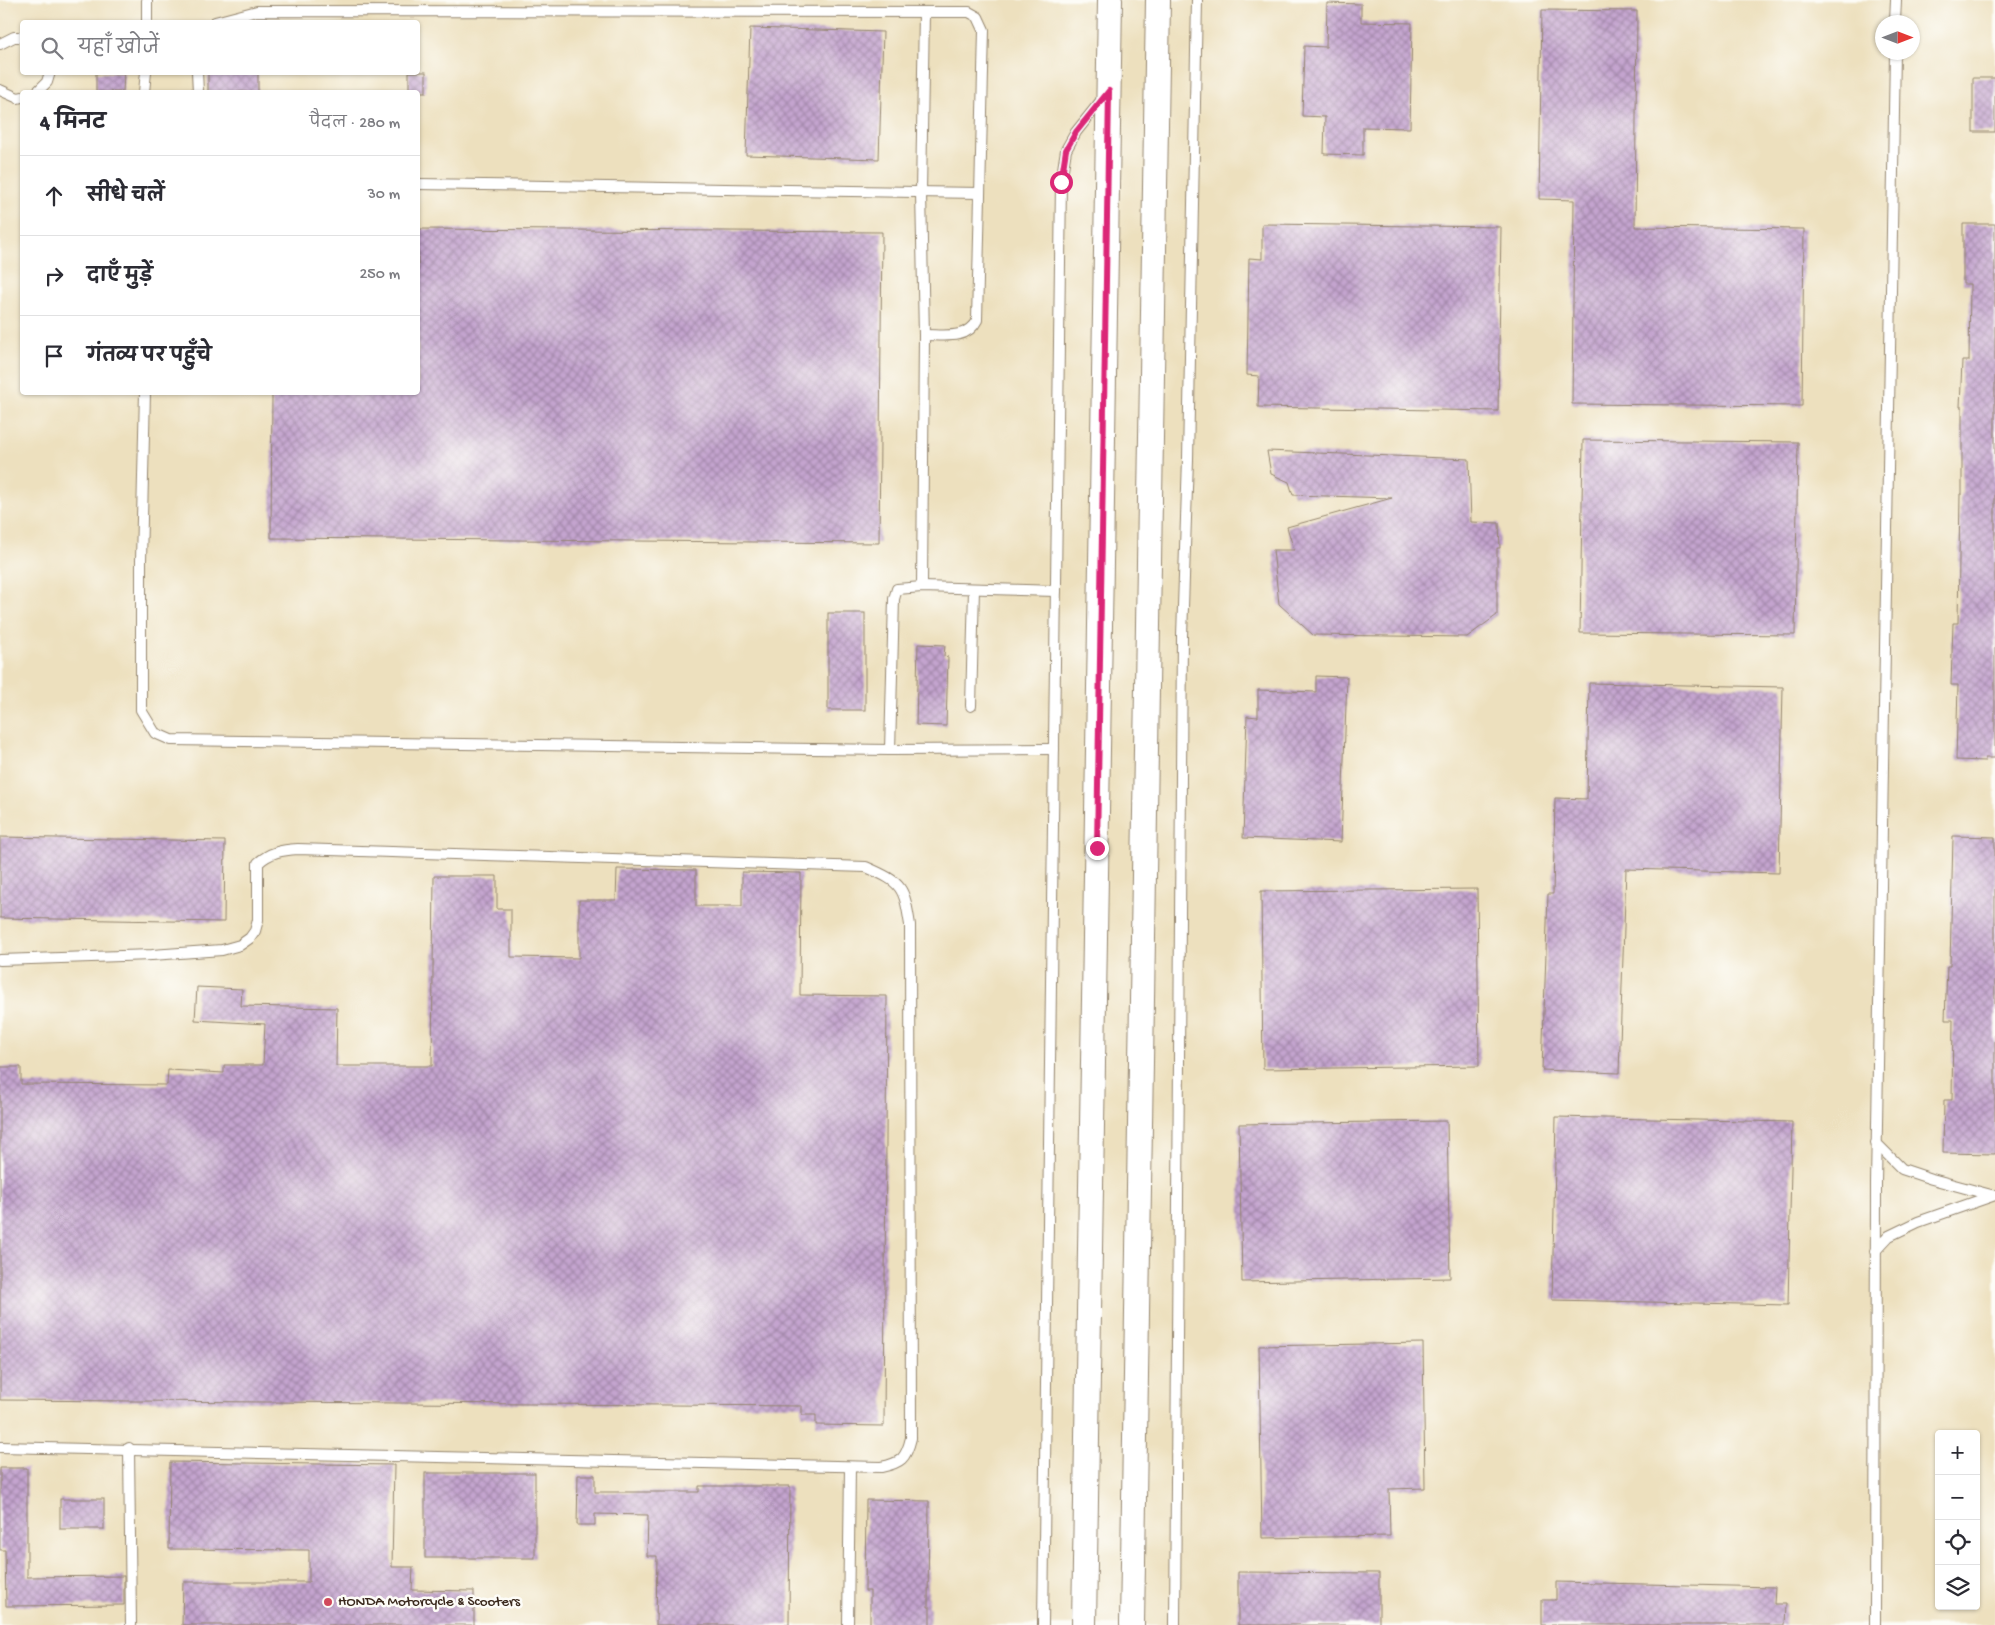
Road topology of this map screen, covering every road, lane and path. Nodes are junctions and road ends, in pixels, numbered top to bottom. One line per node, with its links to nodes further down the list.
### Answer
1 (147, 0): 8 (lane)
2 (1110, 0): 19 (street)
3 (1158, 0): 44 (street)
4 (1197, 0): 45 (lane)
5 (1896, 0): 7 (lane)
6 (924, 12): 9 (lane); 23 (lane); 24 (lane)
7 (1895, 15)
8 (147, 20)
9 (224, 20)
10 (20, 37): 11 (lane)
11 (0, 44)
12 (1895, 60): 34 (lane)
13 (49, 75): 16 (lane)
14 (146, 75): 17 (lane)
15 (197, 75): 18 (lane)
16 (39, 90)
17 (144, 90)
18 (198, 90)
19 (1109, 91): 29 (lane); 43 (street)
20 (0, 92): 21 (lane)
21 (20, 98)
22 (420, 184): 23 (lane)
23 (921, 193): 24 (lane); 25 (lane)
24 (980, 193): 25 (lane)
25 (924, 336): 27 (lane)
26 (145, 395): 32 (lane)
27 (922, 587): 28 (lane); 32 (lane)
28 (974, 589): 29 (lane); 30 (lane)
29 (1056, 591): 31 (lane)
30 (970, 706)
31 (1054, 749): 32 (lane); 42 (lane)
32 (890, 750)
33 (0, 960): 39 (lane)
34 (1876, 1143): 35 (lane); 36 (lane)
35 (1993, 1195): 36 (lane)
36 (1875, 1251): 46 (lane)
37 (0, 1447): 38 (lane)
38 (129, 1448): 39 (lane); 40 (lane)
39 (850, 1467): 41 (lane)
40 (131, 1625)
41 (848, 1625)
42 (1043, 1625)
43 (1084, 1625)
44 (1132, 1625)
45 (1175, 1625)
46 (1875, 1625)

